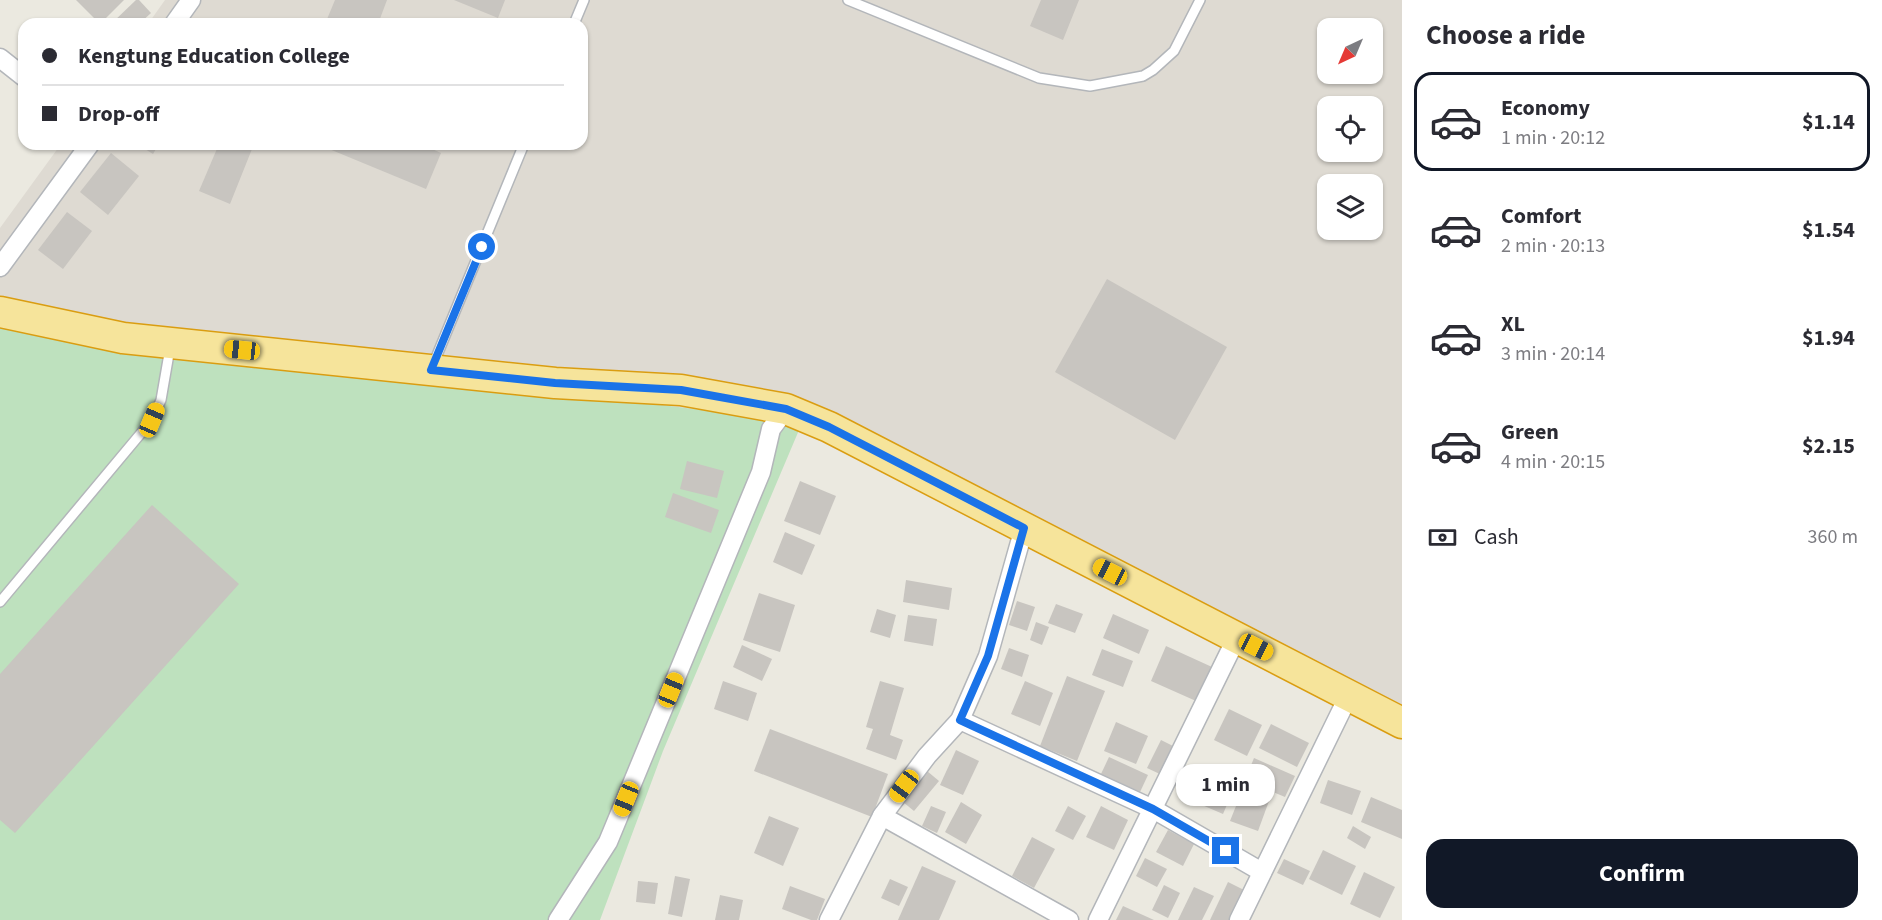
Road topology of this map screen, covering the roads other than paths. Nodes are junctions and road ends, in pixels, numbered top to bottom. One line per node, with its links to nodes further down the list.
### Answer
1 (191, 0): 5 (street)
2 (584, 0): 6 (lane)
3 (848, 0): 4 (lane)
4 (1200, 0)
5 (178, 18)
6 (576, 18)
7 (0, 58): 8 (street)
8 (18, 72)
9 (86, 150): 11 (street)
10 (522, 150): 14 (lane)
11 (0, 267)
12 (0, 312): 13 (highway)
13 (171, 343): 14 (highway); 17 (lane)
14 (431, 370): 15 (highway)
15 (786, 409): 16 (highway); 25 (street)
16 (1024, 528): 18 (highway); 20 (street)
17 (0, 602)
18 (1237, 638): 19 (highway); 22 (street)
19 (1349, 695): 21 (highway); 24 (street)
20 (960, 720): 22 (street); 23 (street)
21 (1402, 723)
22 (1153, 809): 24 (street); 28 (street)
23 (882, 816): 26 (street); 27 (street)
24 (1262, 872): 29 (street)
25 (558, 920)
26 (829, 920)
27 (1069, 920)
28 (1098, 920)
29 (1239, 920)

